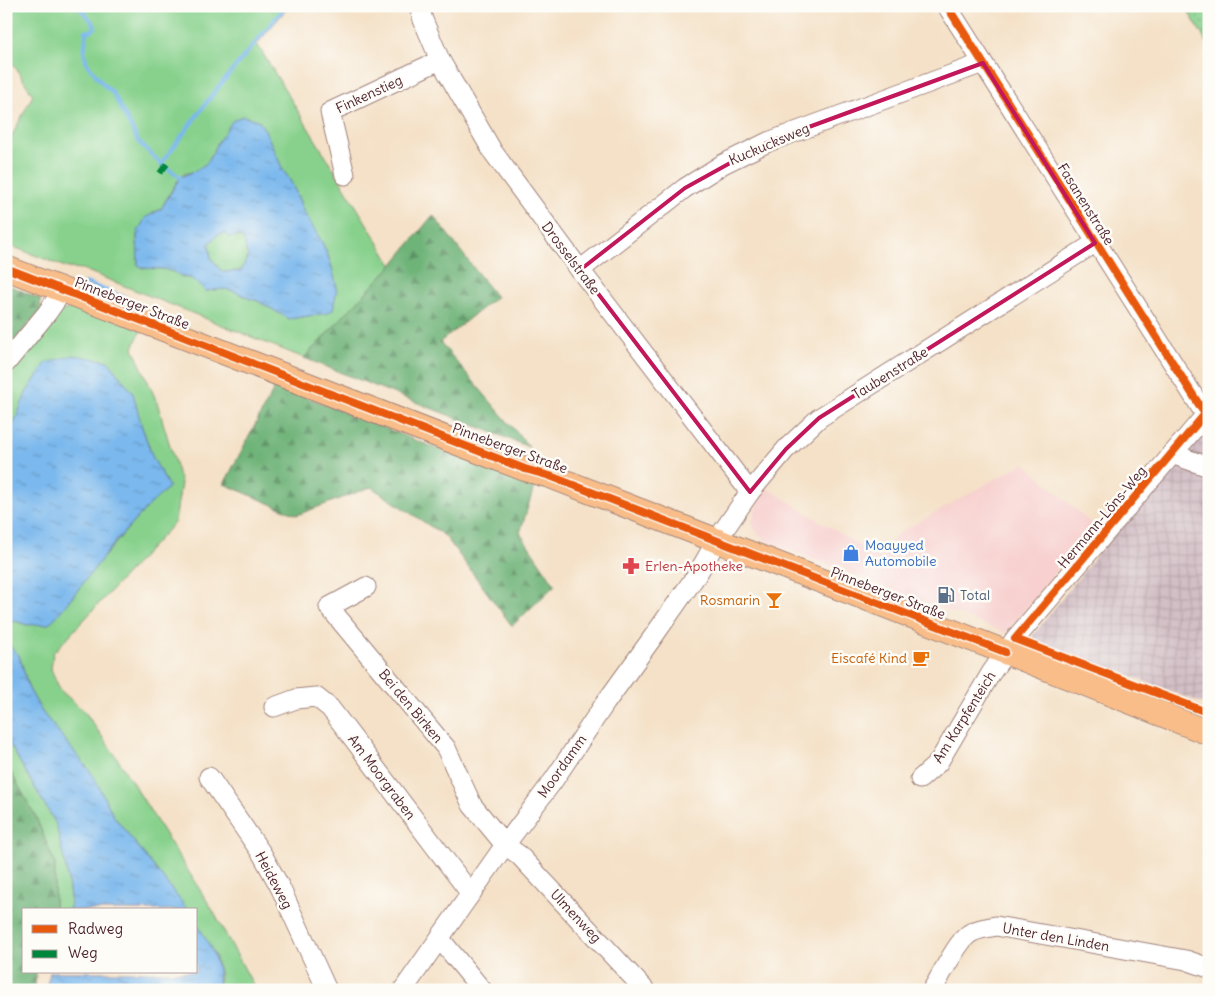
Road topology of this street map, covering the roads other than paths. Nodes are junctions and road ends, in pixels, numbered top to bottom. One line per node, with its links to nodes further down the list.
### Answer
1 (420, 6): 3 (street, Drosselstraße)
2 (947, 6): 4 (street, Fasanenstraße)
3 (440, 60): 5 (street, Finkenstieg); 8 (street, Drosselstraße)
4 (983, 63): 6 (street, Fasanenstraße); 8 (street, Kuckucksweg)
5 (346, 175)
6 (1095, 243): 11 (street, Fasanenstraße); 14 (street, Taubenstraße)
7 (6, 268): 9 (main road, Pinneberger Straße)
8 (580, 270): 14 (street, Drosselstraße)
9 (59, 288): 10 (street); 15 (main road, Pinneberger Straße)
10 (6, 363)
11 (1207, 413): 12 (street, Hermann-Löns-Weg)
12 (1172, 454): 13 (street); 17 (street, Hermann-Löns-Weg)
13 (1209, 467)
14 (750, 492): 15 (street, Taubenstraße)
15 (717, 540): 17 (main road, Pinneberger Straße); 22 (street, Moordamm)
16 (366, 588): 22 (street, Bei den Birken)
17 (1005, 652): 19 (main road, Pinneberger Straße); 21 (street, Am Karpfenteich)
18 (274, 707): 23 (street, Am Moorgraben)
19 (1209, 733)
20 (209, 777): 26 (street, Heideweg)
21 (920, 780)
22 (505, 845): 23 (street, Moordamm); 29 (street, Ulmenweg)
23 (471, 894): 24 (street, Moordamm)
24 (440, 939): 27 (street, Moordamm); 28 (street)
25 (1209, 968): 30 (street, Unter den Linden)
26 (326, 990)
27 (403, 990)
28 (482, 990)
29 (645, 990)
30 (932, 990)

